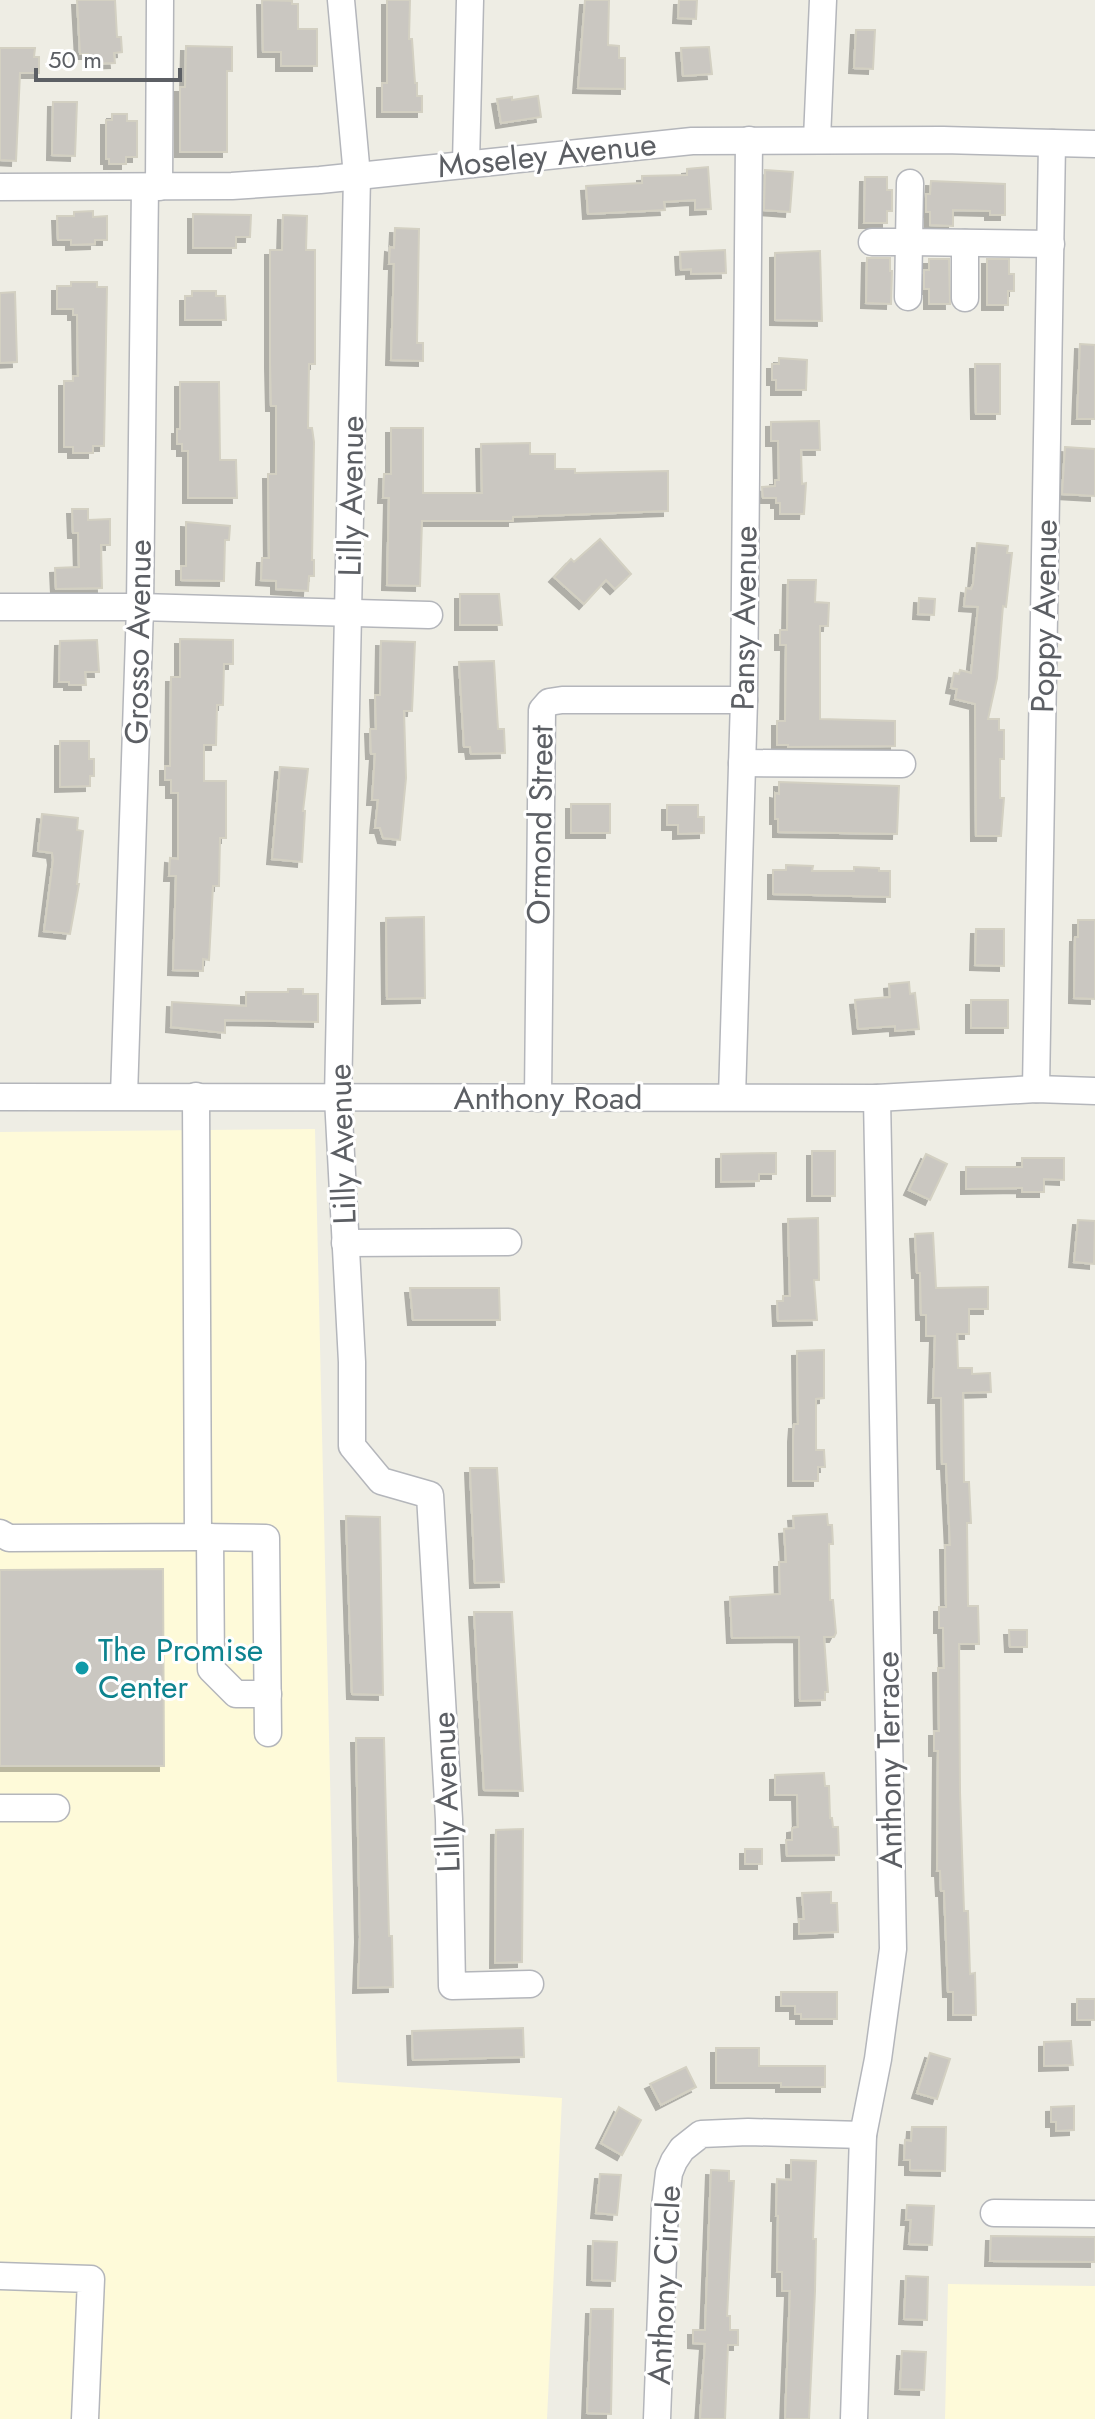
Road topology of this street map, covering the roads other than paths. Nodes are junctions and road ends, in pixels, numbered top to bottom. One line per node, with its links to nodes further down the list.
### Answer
1 (160, 0): 13 (street, Grosso Avenue)
2 (341, 0): 10 (street, Lilly Avenue)
3 (470, 0): 9 (street)
4 (823, 0): 5 (street)
5 (817, 139): 6 (street, Moseley Avenue); 7 (street, Moseley Avenue)
6 (749, 140): 9 (street, Moseley Avenue); 24 (street, Pansy Avenue)
7 (1052, 143): 8 (street, Moseley Avenue); 17 (street, Poppy Avenue)
8 (1095, 144)
9 (466, 163): 10 (street, Moseley Avenue)
10 (357, 176): 13 (street, Moseley Avenue); 22 (street, Lilly Avenue)
11 (910, 183): 15 (street)
12 (0, 187): 13 (street, Moseley Avenue)
13 (152, 187): 21 (street, Grosso Avenue)
14 (872, 242): 15 (street)
15 (909, 242): 16 (street); 18 (street)
16 (965, 243): 17 (street); 19 (street)
17 (1051, 244): 27 (street, Poppy Avenue)
18 (908, 297)
19 (965, 298)
20 (0, 607): 21 (street)
21 (140, 607): 22 (street); 29 (street, Grosso Avenue)
22 (349, 612): 23 (street); 33 (street, Lilly Avenue)
23 (429, 615)
24 (744, 700): 25 (street, Pansy Avenue); 34 (street, Ormond Street)
25 (742, 763): 26 (street); 32 (street, Pansy Avenue)
26 (902, 764)
27 (1036, 1089): 28 (street, Anthony Road); 35 (street, Anthony Road)
28 (1095, 1091)
29 (124, 1096): 30 (street, Anthony Road); 31 (street, Anthony Road)
30 (196, 1096): 33 (street, Anthony Road); 39 (street)
31 (0, 1097)
32 (732, 1097): 34 (street, Anthony Road); 35 (street, Anthony Road)
33 (338, 1098): 34 (street, Anthony Road); 37 (street, Lilly Avenue)
34 (538, 1098)
35 (877, 1098): 45 (street, Anthony Terrace)
36 (508, 1242): 37 (street)
37 (345, 1243): 44 (street, Lilly Avenue)
38 (0, 1533): 39 (street)
39 (204, 1537): 40 (street); 40 (street)
40 (268, 1694): 41 (street)
41 (268, 1733)
42 (0, 1808): 43 (street)
43 (56, 1808)
44 (530, 1984)
45 (863, 2135): 50 (street, Anthony Circle); 51 (street, Anthony Terrace)
46 (994, 2213): 47 (street)
47 (1095, 2214)
48 (0, 2276): 49 (street)
49 (85, 2419)
50 (657, 2419)
51 (854, 2419)

